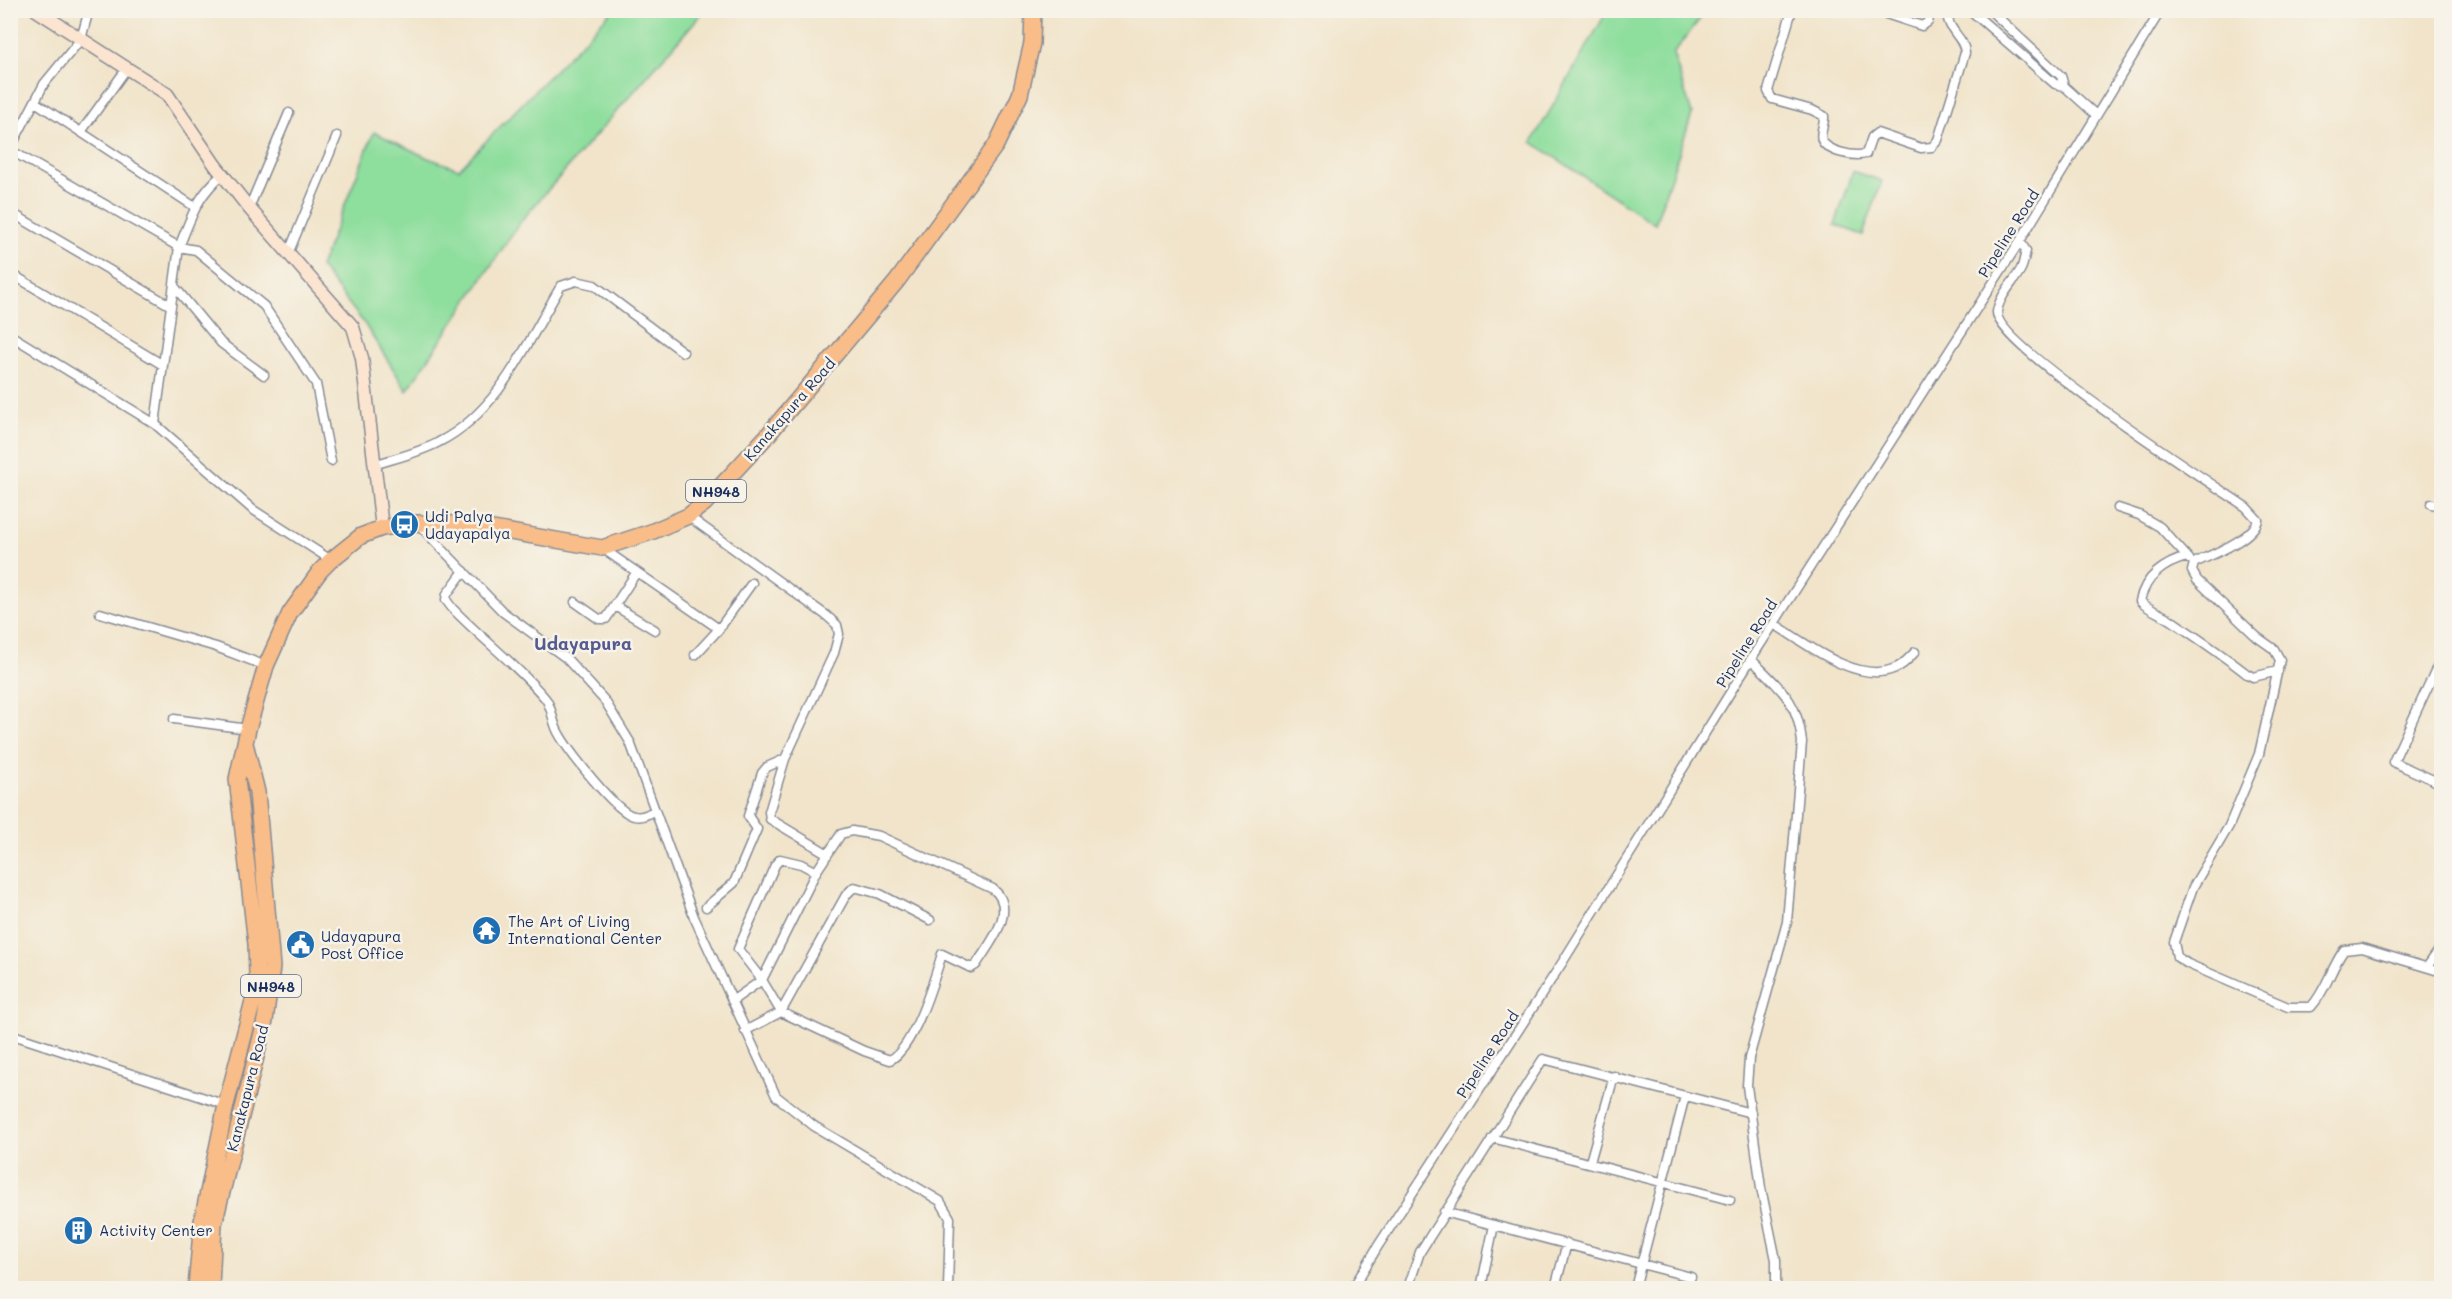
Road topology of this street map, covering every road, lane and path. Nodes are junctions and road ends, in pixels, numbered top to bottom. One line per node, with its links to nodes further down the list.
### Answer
1 (36, 10): 11 (street)
2 (89, 10): 11 (street)
3 (1033, 10): 40 (highway, Kanakapura Road / NH948)
4 (1792, 10): 7 (street)
5 (1874, 10): 6 (street)
6 (1931, 10)
7 (1953, 10)
8 (1970, 10): 13 (street)
9 (1990, 10): 13 (street)
10 (2161, 10): 16 (street, Pipeline Road)
11 (81, 39): 12 (street); 14 (street)
12 (127, 69): 17 (street); 20 (street)
13 (2064, 86): 16 (street)
14 (35, 102): 17 (street); 19 (street)
15 (289, 113): 22 (street)
16 (2096, 115): 24 (street, Pipeline Road)
17 (81, 132): 21 (street)
18 (337, 136): 26 (street)
19 (10, 150): 25 (street)
20 (223, 174): 21 (street); 22 (street)
21 (195, 207): 25 (street)
22 (249, 208): 26 (street)
23 (10, 213): 29 (street)
24 (2020, 241): 45 (street); 52 (street, Pipeline Road)
25 (179, 247): 28 (street); 35 (street)
26 (288, 254): 36 (street)
27 (10, 273): 32 (street)
28 (174, 286): 29 (street); 33 (street)
29 (171, 306): 32 (street)
30 (10, 335): 34 (street)
31 (683, 352): 36 (street)
32 (163, 365): 34 (street)
33 (264, 375)
34 (155, 424): 44 (street)
35 (331, 461)
36 (374, 465): 42 (street)
37 (2432, 504): 38 (street)
38 (2442, 506)
39 (2118, 508): 45 (street)
40 (688, 516): 43 (highway, Kanakapura Road / NH948); 63 (street)
41 (417, 523): 42 (highway, Kanakapura Road / NH948); 43 (highway, Kanakapura Road / NH948); 46 (street)
42 (382, 528): 44 (highway, Kanakapura Road / NH948)
43 (602, 548): 47 (street)
44 (331, 560): 59 (highway, Kanakapura Road / NH948)
45 (2191, 560): 60 (street); 60 (street)
46 (464, 571): 65 (street); 65 (street)
47 (636, 573): 50 (street); 53 (street)
48 (752, 583): 53 (street)
49 (575, 602): 50 (street)
50 (615, 606): 54 (street)
51 (100, 613): 59 (street)
52 (1774, 624): 55 (street); 58 (street, Pipeline Road)
53 (719, 629): 56 (street)
54 (655, 630)
55 (1915, 652)
56 (695, 655)
57 (2442, 656): 64 (street)
58 (1751, 659): 83 (street); 96 (street, Pipeline Road)
59 (266, 666): 62 (highway, Kanakapura Road / NH948)
60 (2278, 671): 72 (street)
61 (174, 718): 62 (street)
62 (247, 737): 70 (highway, Kanakapura Road / NH948)
63 (785, 759): 66 (street); 68 (street)
64 (2442, 784)
65 (655, 810): 75 (street)
66 (828, 854): 67 (street); 76 (street)
67 (816, 872): 74 (street); 74 (street)
68 (706, 907)
69 (930, 920): 76 (street)
70 (263, 943): 81 (highway, Kanakapura Road / NH948); 82 (highway, Kanakapura Road / NH948)
71 (2442, 946): 72 (street)
72 (2427, 967): 73 (street)
73 (2442, 972)
74 (762, 980): 75 (street); 76 (street)
75 (732, 1000): 77 (street)
76 (781, 1012): 77 (street)
77 (745, 1031): 95 (street)
78 (10, 1034): 81 (street)
79 (1614, 1077): 80 (street); 84 (street); 85 (street)
80 (1685, 1096): 83 (street); 86 (street)
81 (226, 1105): 82 (street); 93 (highway, Kanakapura Road / NH948)
82 (241, 1109): 94 (highway, Kanakapura Road / NH948)
83 (1751, 1113): 101 (street)
84 (1492, 1138): 85 (street); 88 (street)
85 (1590, 1162): 86 (street)
86 (1662, 1180): 87 (street); 91 (street)
87 (1730, 1200)
88 (1444, 1212): 89 (street); 97 (street)
89 (1494, 1225): 90 (street); 98 (street)
90 (1567, 1243): 91 (street); 99 (street)
91 (1642, 1262): 92 (street); 100 (street)
92 (1691, 1277)
93 (196, 1288)
94 (211, 1288)
95 (948, 1288)
96 (1353, 1288)
97 (1408, 1288)
98 (1480, 1288)
99 (1555, 1288)
100 (1635, 1288)
101 (1776, 1288)

